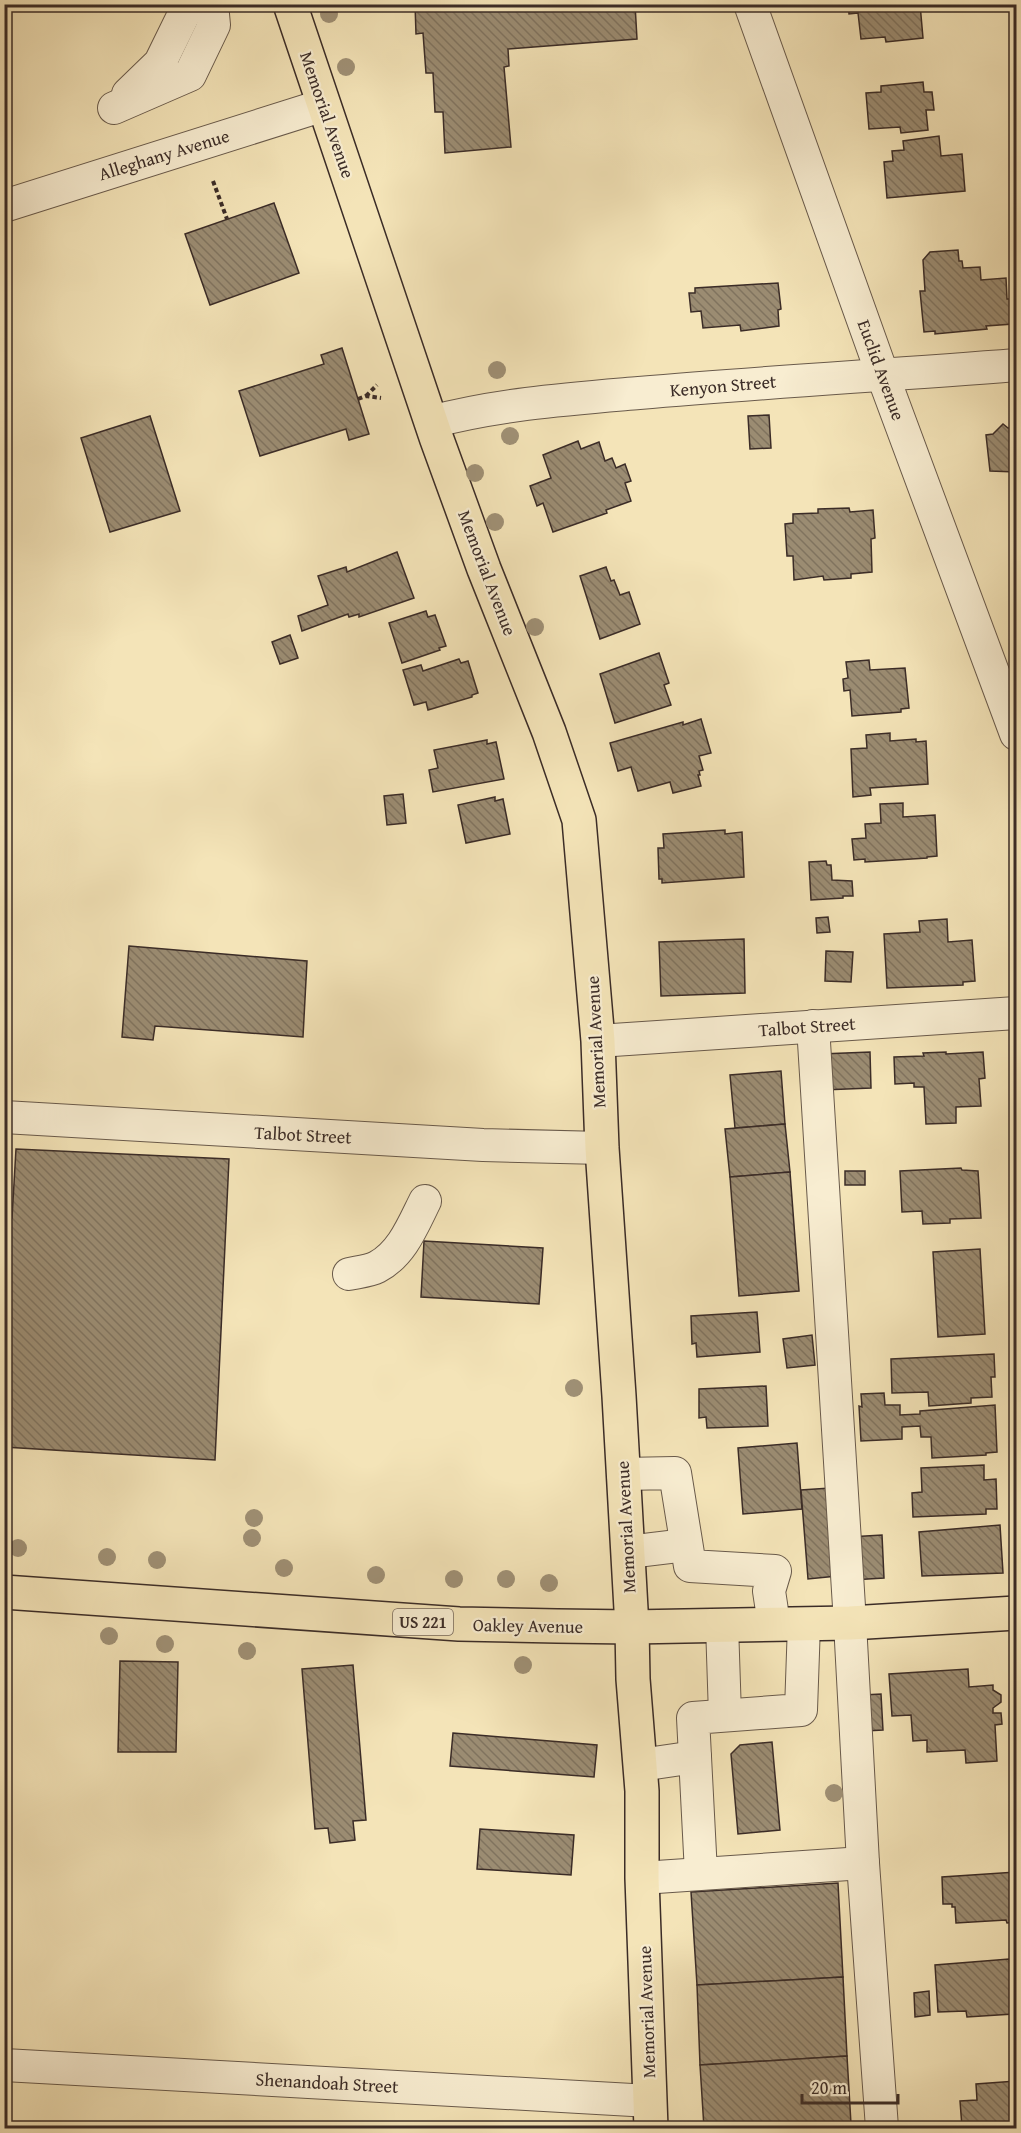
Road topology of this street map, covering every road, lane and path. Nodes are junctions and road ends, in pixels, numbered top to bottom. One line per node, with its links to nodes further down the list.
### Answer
1 (194, 4): 2 (street)
2 (212, 4)
3 (290, 4): 5 (main road, Memorial Avenue)
4 (750, 4): 10 (street, Euclid Avenue)
5 (324, 105): 7 (street, Alleghany Avenue); 15 (main road, Memorial Avenue)
6 (213, 181): 8 (path)
7 (4, 206)
8 (227, 219)
9 (1017, 365): 10 (street, Kenyon Street)
10 (883, 376): 15 (street, Kenyon Street); 16 (street, Euclid Avenue)
11 (376, 385): 12 (path)
12 (366, 396): 13 (path); 14 (path)
13 (381, 398)
14 (358, 399)
15 (431, 422): 19 (main road, Memorial Avenue)
16 (1017, 734)
17 (1017, 1013): 18 (street, Talbot Street)
18 (813, 1026): 19 (street, Talbot Street); 29 (street)
19 (598, 1041): 21 (main road, Memorial Avenue)
20 (4, 1118): 21 (street, Talbot Street)
21 (602, 1148): 24 (main road, Memorial Avenue)
22 (425, 1201): 23 (street)
23 (349, 1274)
24 (623, 1474): 25 (street); 26 (main road, Memorial Avenue)
25 (686, 1545): 26 (street); 30 (street)
26 (628, 1552): 32 (main road, Memorial Avenue)
27 (4, 1592): 32 (main road, Oakley Avenue / US 221)
28 (1017, 1613): 29 (main road, Oakley Avenue / US 221)
29 (850, 1623): 30 (main road, Oakley Avenue / US 221); 36 (street)
30 (789, 1624): 31 (main road, Oakley Avenue / US 221); 33 (street)
31 (722, 1625): 32 (main road, Oakley Avenue / US 221); 33 (street)
32 (632, 1627): 35 (main road, Memorial Avenue)
33 (725, 1715): 34 (street)
34 (695, 1757): 35 (street); 37 (street)
35 (640, 1764): 38 (main road, Memorial Avenue)
36 (862, 1863): 37 (street); 41 (street)
37 (700, 1873): 38 (street)
38 (642, 1878): 40 (main road, Memorial Avenue)
39 (4, 2065): 40 (street, Shenandoah Street)
40 (650, 2115)
41 (882, 2128)

